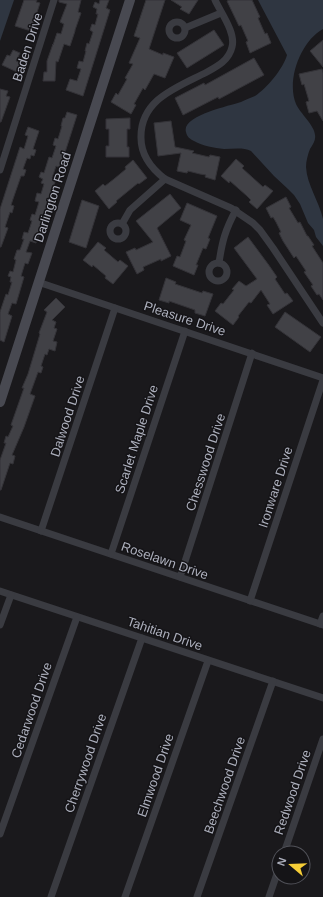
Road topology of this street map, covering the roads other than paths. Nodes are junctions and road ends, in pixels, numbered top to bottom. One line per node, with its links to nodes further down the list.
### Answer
1 (54, 0): 6 (street, Baden Drive)
2 (130, 0): 11 (street, Darlington Road)
3 (215, 0): 4 (street)
4 (221, 13): 5 (street); 7 (street)
5 (185, 28)
6 (0, 170)
7 (165, 179): 8 (street); 9 (street)
8 (236, 210): 10 (street); 13 (street)
9 (122, 224)
10 (220, 263)
11 (38, 282): 12 (street, Pleasure Drive); 17 (street, Darlington Road)
12 (115, 308): 14 (street, Pleasure Drive); 19 (street, Dalwood Drive)
13 (323, 323)
14 (185, 331): 15 (street, Pleasure Drive); 20 (street, Scarlet Maple Drive)
15 (252, 354): 16 (street, Pleasure Drive); 21 (street, Chesswood Drive)
16 (323, 379): 24 (street, Ironware Drive)
17 (0, 402)
18 (0, 517): 19 (street, Roselawn Drive)
19 (42, 531): 20 (street, Roselawn Drive)
20 (111, 554): 21 (street, Roselawn Drive)
21 (180, 578): 24 (street, Roselawn Drive)
22 (0, 591): 23 (street, Tahitian Drive)
23 (11, 594): 26 (street, Tahitian Drive); 27 (street)
24 (250, 601): 28 (street, Roselawn Drive)
25 (323, 616): 28 (street)
26 (77, 617): 29 (street, Tahitian Drive); 34 (street, Cedarwood Drive)
27 (0, 625)
28 (322, 625)
29 (142, 638): 30 (street, Tahitian Drive); 37 (street, Cherrywood Drive)
30 (208, 661): 31 (street, Tahitian Drive); 38 (street, Elmwood Drive)
31 (273, 681): 32 (street, Tahitian Drive); 39 (street, Beechwood Drive)
32 (323, 698)
33 (323, 739): 35 (street, Redwood Drive)
34 (0, 834)
35 (287, 845)
36 (273, 885): 40 (street)
37 (51, 897)
38 (125, 897)
39 (197, 897)
40 (269, 897)

